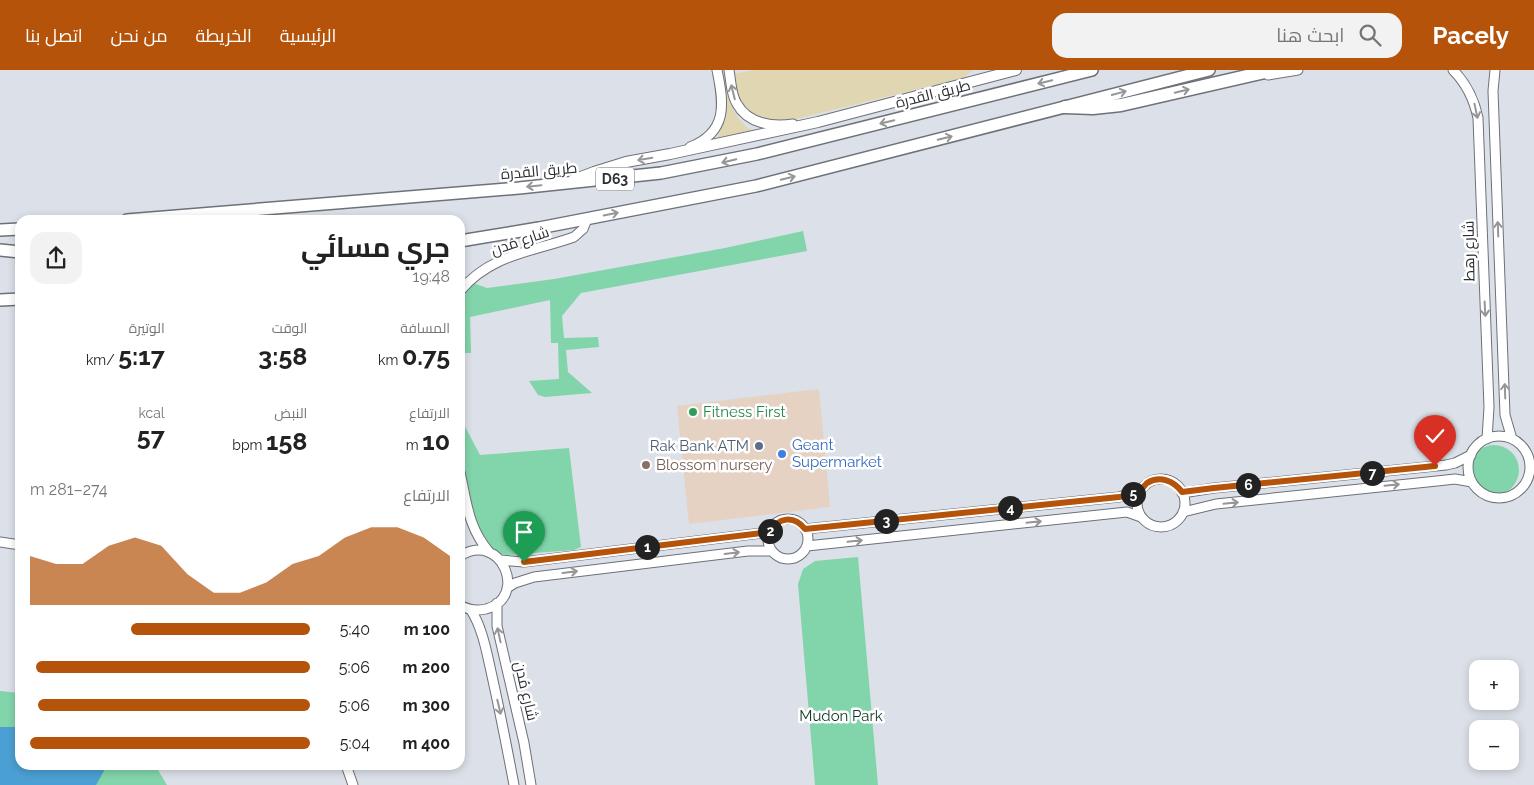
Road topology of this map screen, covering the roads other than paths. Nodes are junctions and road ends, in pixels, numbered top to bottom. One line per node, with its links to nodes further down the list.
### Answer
1 (717, 70): 13 (street)
2 (729, 70): 12 (street, one-way to 2)
3 (1016, 70): 12 (main road)
4 (1092, 70): 14 (main road, طريق القدرة / D63, one-way to 14)
5 (1209, 70): 11 (main road, D63, one-way to 5)
6 (1273, 70): 10 (highway)
7 (1298, 70): 10 (street)
8 (1453, 70): 25 (street, شارع رهط, one-way to 25)
9 (1495, 70): 26 (street, شارع رهط, one-way to 9)
10 (1255, 74): 11 (highway, one-way to 10)
11 (1065, 107): 16 (main road, D63, one-way to 11)
12 (818, 122): 13 (main road)
13 (670, 154): 14 (main road, one-way to 14)
14 (566, 183): 15 (main road, طريق القدرة / D63, one-way to 15)
15 (186, 215)
16 (587, 219): 19 (main road, D63); 22 (street, شارع مُدن)
17 (15, 229): 18 (main road)
18 (0, 230)
19 (465, 240)
20 (0, 250): 21 (main road)
21 (15, 252)
22 (465, 286)
23 (15, 299): 24 (main road)
24 (0, 300)
25 (1488, 438): 26 (street); 28 (street)
26 (1512, 439): 27 (street)
27 (1531, 454): 29 (street)
28 (1471, 455): 30 (street); 32 (street)
29 (1531, 478): 30 (street)
30 (1472, 482): 34 (street, one-way to 30)
31 (1139, 491): 32 (street); 35 (street); 36 (street)
32 (1182, 492): 34 (street)
33 (465, 494): 42 (street)
34 (1183, 512): 35 (street)
35 (1141, 517): 40 (street, one-way to 35)
36 (805, 529): 37 (street); 40 (street)
37 (770, 532): 41 (street); 44 (street)
38 (0, 542): 39 (street)
39 (15, 545)
40 (807, 546): 41 (street)
41 (772, 551): 45 (street, one-way to 41)
42 (490, 553): 43 (street); 44 (street)
43 (465, 554)
44 (500, 560): 45 (street)
45 (507, 588): 46 (street)
46 (497, 603): 47 (street); 52 (street, شارع مُدن, one-way to 46)
47 (465, 607)
48 (465, 608): 51 (street, شارع مُدن, one-way to 51)
49 (348, 770): 50 (street)
50 (353, 785)
51 (514, 785)
52 (531, 785)

